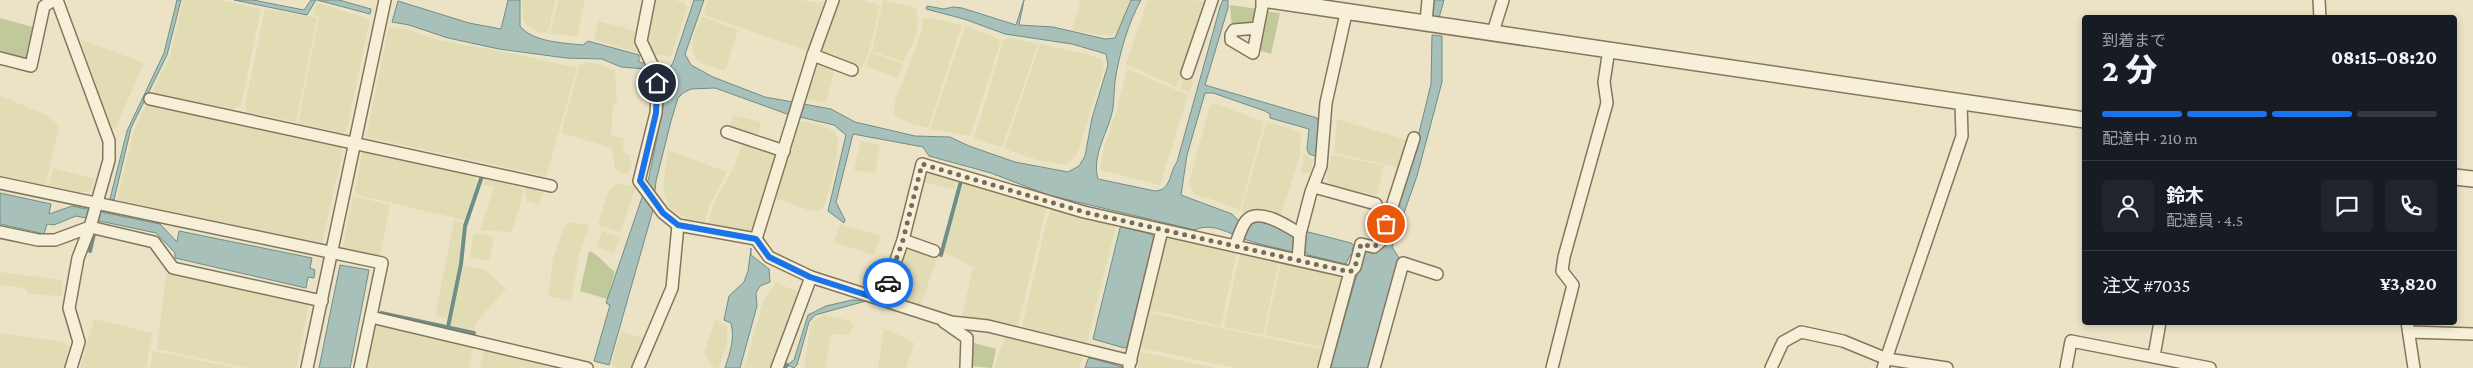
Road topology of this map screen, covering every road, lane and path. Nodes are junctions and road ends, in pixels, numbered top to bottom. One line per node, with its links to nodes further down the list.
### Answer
1 (56, 0): 18 (street); 33 (street)
2 (385, 0): 26 (street)
3 (649, 0): 35 (street)
4 (834, 0): 17 (street)
5 (1212, 0): 20 (street)
6 (1262, 0): 14 (street)
7 (1269, 0): 13 (street)
8 (1428, 0): 13 (street)
9 (1503, 0): 15 (street)
10 (2318, 0): 11 (street)
11 (2320, 15)
12 (1345, 18): 32 (street)
13 (1426, 22): 15 (street)
14 (1258, 28)
15 (1493, 32): 16 (street)
16 (1609, 49): 22 (street); 68 (street)
17 (814, 56): 19 (street); 27 (street)
18 (0, 58)
19 (852, 70)
20 (1187, 73)
21 (150, 98): 26 (street)
22 (1961, 103): 23 (street); 57 (street)
23 (2082, 120)
24 (727, 132): 27 (street)
25 (1414, 138): 46 (street)
26 (355, 143): 31 (street); 44 (street)
27 (784, 151): 40 (street)
28 (2457, 176): 29 (street)
29 (2473, 179)
30 (0, 183): 33 (street)
31 (552, 186)
32 (1314, 187): 34 (street); 39 (street)
33 (96, 203): 36 (street); 44 (street)
34 (1376, 204)
35 (678, 225): 40 (street); 63 (street)
36 (90, 227): 38 (street); 50 (street); 59 (street)
37 (1162, 230): 41 (street); 42 (street); 58 (street)
38 (0, 232)
39 (1300, 234): 42 (street); 45 (street)
40 (756, 239): 48 (street)
41 (903, 240): 43 (street); 49 (street)
42 (1235, 246): 45 (street)
43 (934, 251)
44 (332, 253): 50 (street); 51 (street)
45 (1298, 260): 46 (street)
46 (1350, 272): 66 (street)
47 (1437, 274): 67 (street)
48 (810, 277): 49 (street); 64 (street)
49 (882, 300): 52 (street)
50 (322, 301): 60 (street)
51 (371, 317): 61 (street); 62 (street)
52 (936, 317): 58 (street); 65 (street)
53 (2159, 325): 56 (street)
54 (2408, 327): 55 (street); 73 (street)
55 (2473, 334)
56 (2154, 356): 71 (street); 72 (street)
57 (1885, 363): 69 (street); 70 (street)
58 (1130, 364)
59 (71, 368)
60 (308, 368)
61 (360, 368)
62 (588, 368)
63 (638, 368)
64 (777, 368)
65 (966, 368)
66 (1324, 368)
67 (1374, 368)
68 (1552, 368)
69 (1771, 368)
70 (1947, 368)
71 (2066, 368)
72 (2210, 368)
73 (2414, 368)

